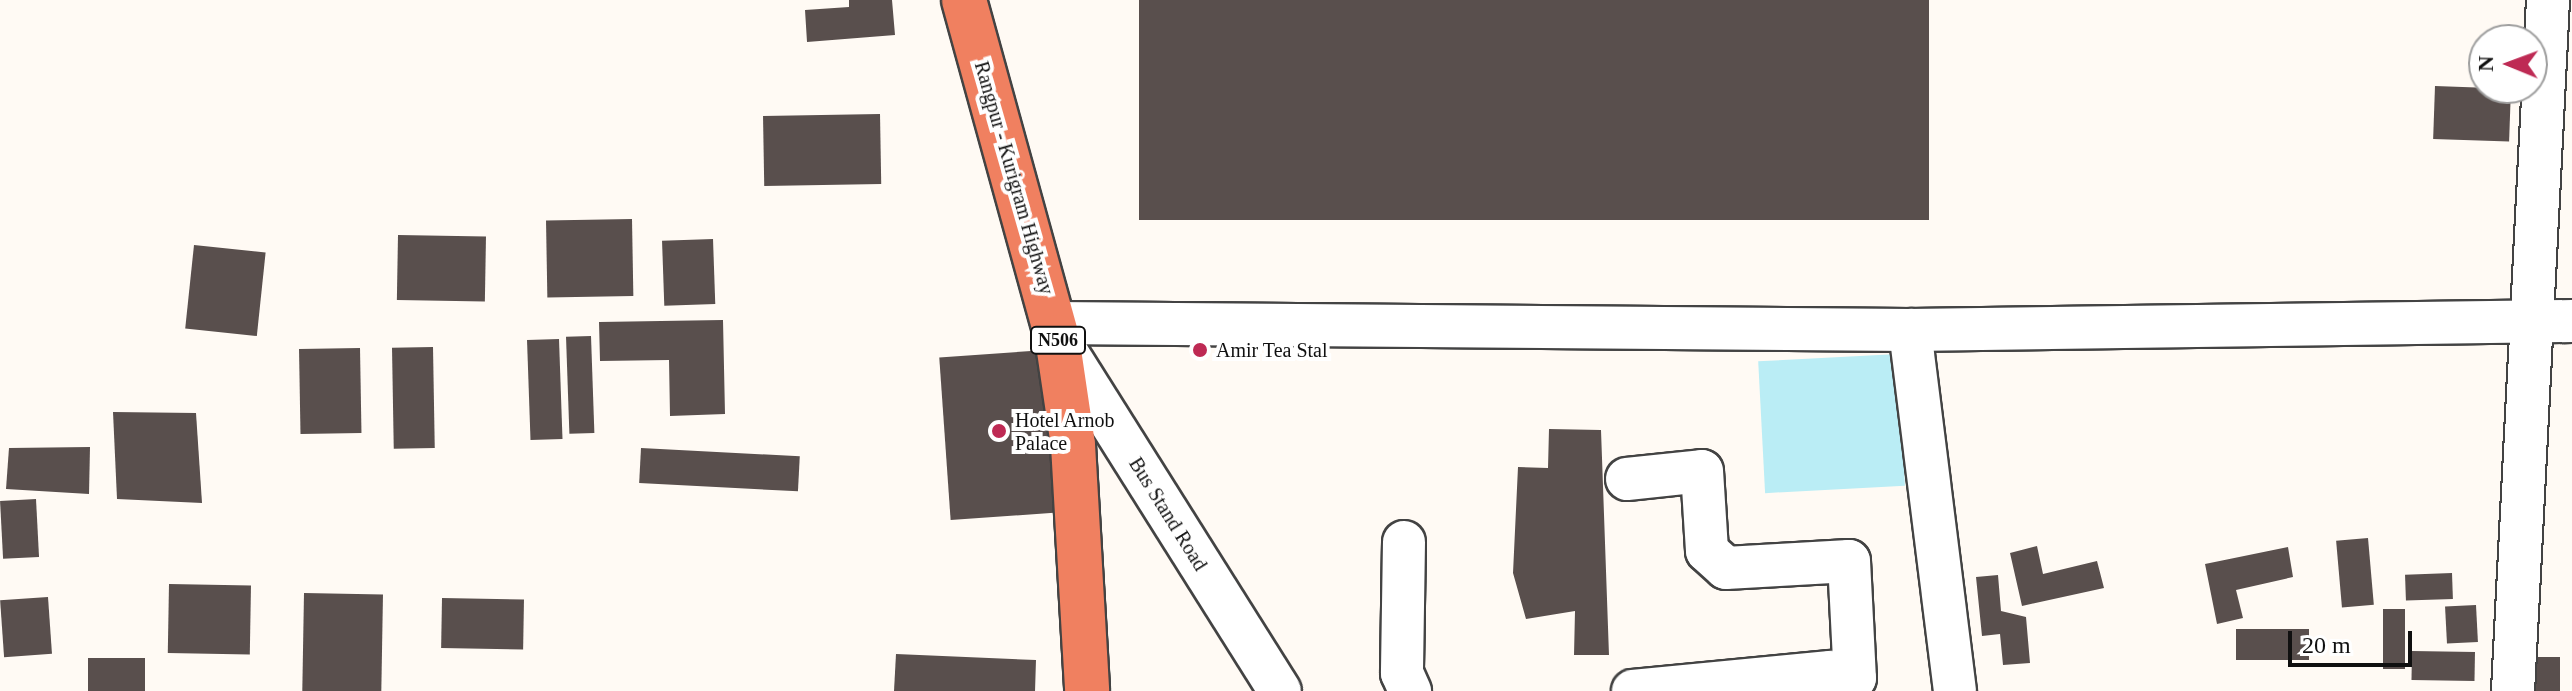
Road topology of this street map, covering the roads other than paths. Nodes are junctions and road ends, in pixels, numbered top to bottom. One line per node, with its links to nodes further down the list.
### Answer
1 (964, 0): 4 (highway, Rangpur - Kurigram Highway / N506)
2 (2548, 0): 3 (street)
3 (2553, 321): 5 (street); 13 (street)
4 (1055, 330): 5 (street); 8 (highway, Rangpur - Kurigram Highway / N506); 9 (street, Bus Stand Road)
5 (1910, 330): 12 (street)
6 (1627, 479): 11 (street)
7 (1404, 542): 10 (street)
8 (1087, 691)
9 (1280, 691)
10 (1410, 691)
11 (1633, 691)
12 (1955, 691)
13 (2513, 691)

